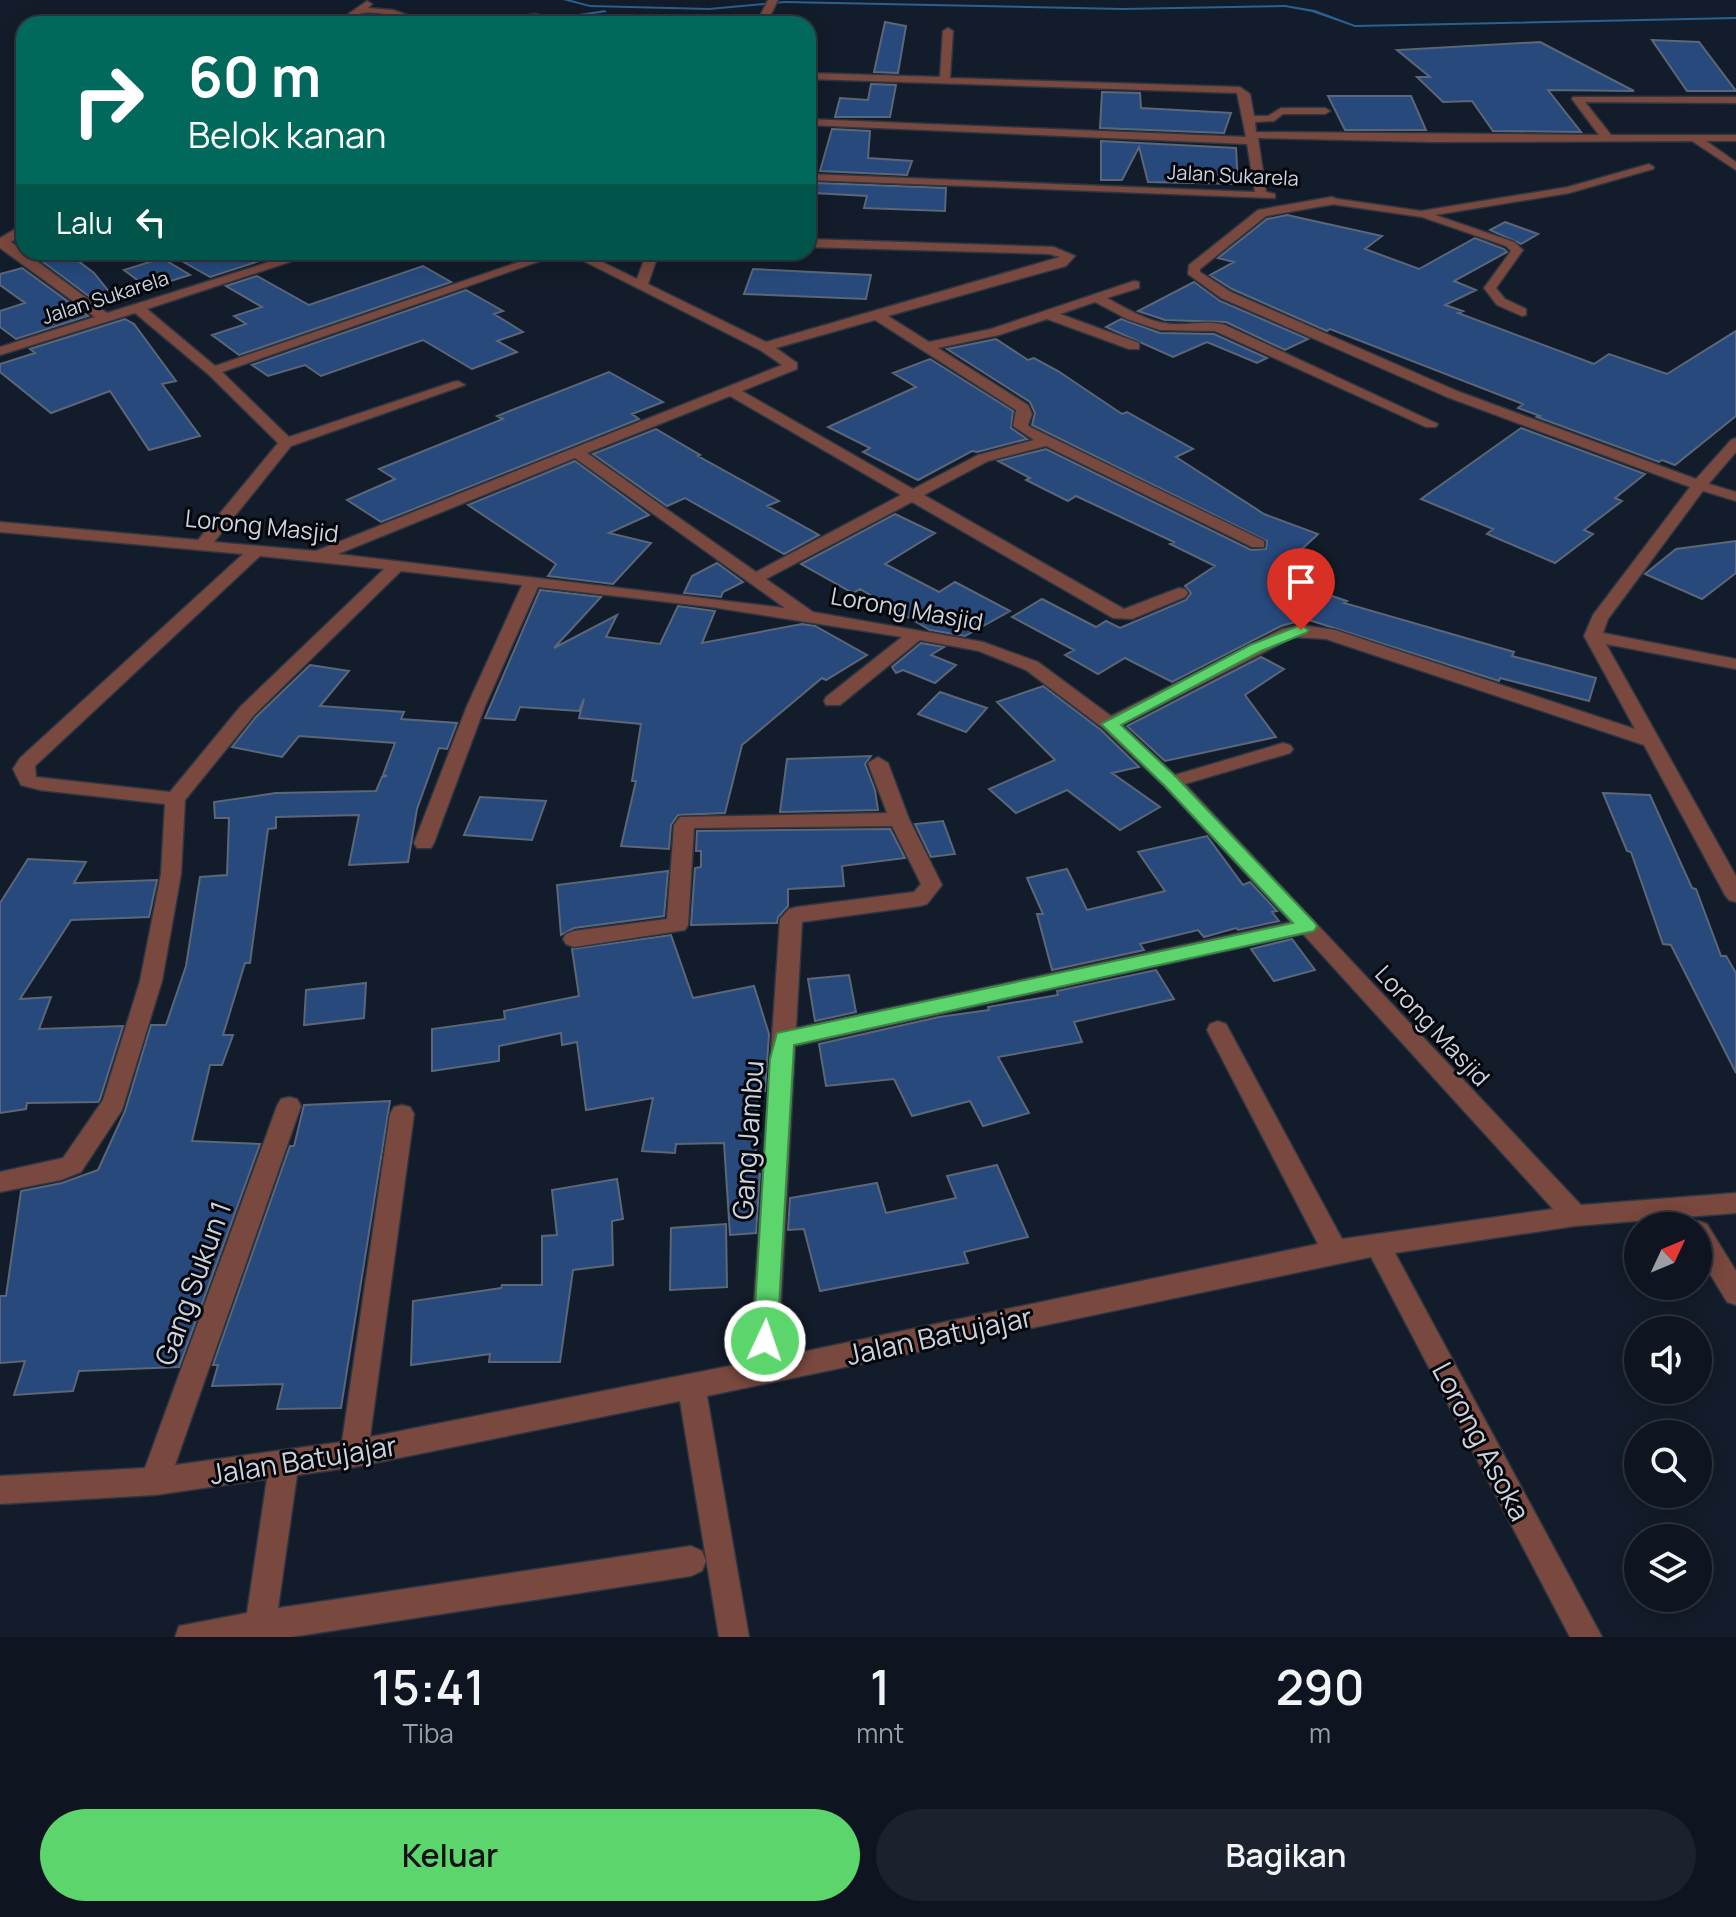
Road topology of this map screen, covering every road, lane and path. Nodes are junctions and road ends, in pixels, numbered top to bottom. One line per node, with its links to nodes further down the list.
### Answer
1 (358, 5): 2 (street)
2 (403, 16)
3 (948, 31): 5 (street)
4 (816, 76): 5 (street)
5 (945, 82): 8 (street)
6 (1736, 100): 13 (street)
7 (1325, 111): 8 (street)
8 (1249, 119): 10 (street)
9 (816, 122): 10 (street)
10 (1250, 138): 13 (street); 18 (street)
11 (1694, 138): 12 (street); 13 (street); 14 (street)
12 (1736, 138)
13 (1608, 139)
14 (1730, 160): 16 (street)
15 (1649, 167): 20 (lane, Jalan Sukarela)
16 (1736, 167)
17 (816, 177): 18 (street, Jalan Sukarela)
18 (1261, 195): 19 (street, Jalan Sukarela)
19 (1331, 201): 20 (lane, Jalan Sukarela); 47 (street)
20 (1421, 214): 31 (lane)
21 (816, 243): 32 (street)
22 (25, 260): 34 (street)
23 (289, 260): 30 (street, Jalan Sukarela)
24 (537, 260): 39 (street)
25 (589, 260): 27 (street)
26 (650, 260): 27 (street)
27 (641, 285): 37 (street)
28 (1134, 285): 29 (street)
29 (1097, 298): 33 (street); 42 (street)
30 (138, 308): 34 (street, Jalan Sukarela); 39 (street)
31 (1522, 312)
32 (877, 315): 35 (street); 37 (street)
33 (1050, 315): 35 (street); 36 (street)
34 (105, 318): 38 (street, Jalan Sukarela)
35 (929, 346): 43 (street)
36 (1134, 346)
37 (765, 347): 41 (street)
38 (0, 351)
39 (213, 371): 44 (street)
40 (458, 385): 44 (street)
41 (731, 391): 46 (street); 48 (street)
42 (1431, 424)
43 (1048, 441): 48 (street); 51 (street)
44 (286, 443): 52 (street)
45 (1736, 443): 47 (street)
46 (574, 451): 54 (street); 56 (street)
47 (1699, 485): 49 (lane); 61 (street)
48 (910, 495): 56 (street); 58 (street)
49 (1736, 497)
50 (0, 527): 52 (street, Lorong Masjid)
51 (1258, 544)
52 (203, 545): 53 (street, Lorong Masjid)
53 (256, 551): 54 (street, Lorong Masjid); 69 (street)
54 (317, 556): 55 (street, Lorong Masjid)
55 (396, 566): 57 (street, Lorong Masjid); 69 (street)
56 (756, 578): 59 (street)
57 (533, 580): 59 (street, Lorong Masjid); 71 (street)
58 (1179, 593)
59 (809, 618): 60 (street, Lorong Masjid)
60 (917, 634): 63 (street); 64 (street, Lorong Masjid)
61 (1593, 636): 62 (street); 65 (street)
62 (1736, 664)
63 (833, 701)
64 (1110, 724): 65 (street); 68 (street, Lorong Masjid)
65 (1651, 741): 72 (street)
66 (1283, 749): 68 (street)
67 (878, 763): 70 (street)
68 (1171, 782): 73 (street, Lorong Masjid)
69 (175, 799): 79 (street)
70 (899, 819): 74 (street); 76 (street, Gang Jambu)
71 (424, 843)
72 (1736, 895)
73 (1307, 926): 76 (street); 82 (street, Lorong Masjid)
74 (574, 939)
75 (1218, 1030): 85 (street)
76 (785, 1039): 88 (street, Gang Jambu)
77 (289, 1106): 92 (street, Gang Sukun 1)
78 (402, 1114): 90 (street)
79 (0, 1182)
80 (1736, 1203): 81 (street, Jalan Batujajar)
81 (1703, 1212)
82 (1575, 1216): 83 (street, Jalan Batujajar); 84 (street, Jalan Batujajar)
83 (1624, 1216)
84 (1377, 1244): 85 (street, Jalan Batujajar); 98 (street, Lorong Asoka)
85 (1335, 1251): 88 (street, Jalan Batujajar)
86 (1712, 1255): 87 (street)
87 (1736, 1294)
88 (763, 1372): 89 (street, Jalan Batujajar)
89 (691, 1385): 90 (street, Jalan Batujajar); 97 (street)
90 (354, 1454): 91 (street, Jalan Batujajar)
91 (284, 1463): 92 (street, Jalan Batujajar); 95 (street)
92 (155, 1481): 93 (street, Jalan Batujajar)
93 (0, 1490)
94 (691, 1561): 95 (street)
95 (260, 1632): 96 (street)
96 (190, 1637)
97 (734, 1637)
98 (1587, 1637)

